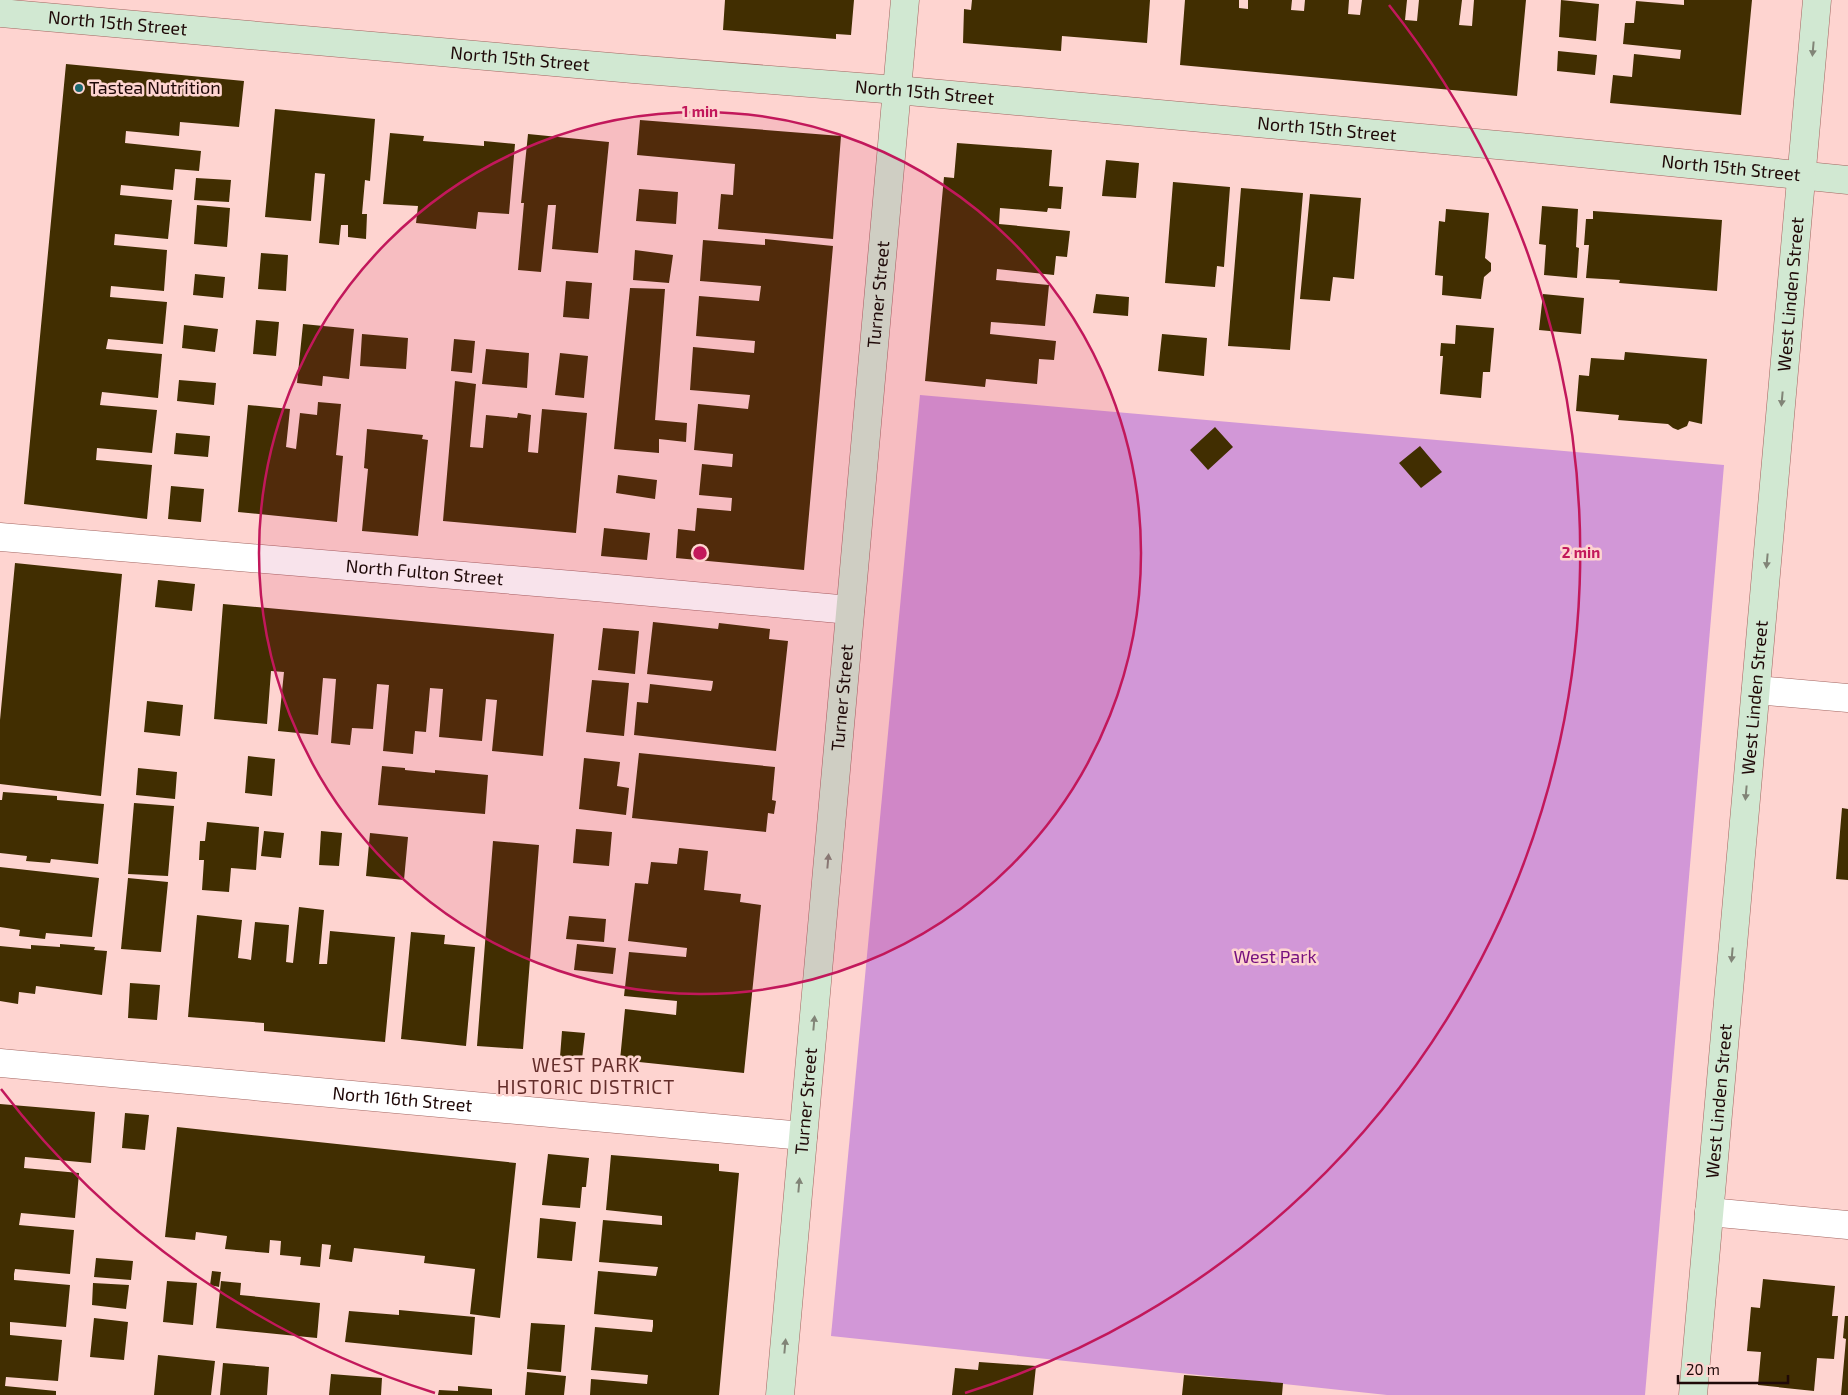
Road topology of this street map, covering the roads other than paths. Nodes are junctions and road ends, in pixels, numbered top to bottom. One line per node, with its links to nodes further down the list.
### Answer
1 (905, 0): 4 (street, Turner Street)
2 (1817, 0): 5 (street, West Linden Street, one-way to 5)
3 (0, 12): 4 (street, North 15th Street)
4 (897, 90): 5 (street, North 15th Street); 8 (street, Turner Street)
5 (1802, 176): 6 (street, North 15th Street); 9 (street, West Linden Street, one-way to 9)
6 (1848, 180)
7 (0, 538): 8 (street, North Fulton Street)
8 (850, 610): 12 (street, Turner Street, one-way to 8)
9 (1756, 690): 10 (street); 13 (street, West Linden Street, one-way to 13)
10 (1848, 698)
11 (0, 1063): 12 (street, North 16th Street)
12 (803, 1136): 15 (street, Turner Street, one-way to 12)
13 (1709, 1212): 14 (street); 16 (street, West Linden Street)
14 (1848, 1225)
15 (780, 1395)
16 (1693, 1395)

